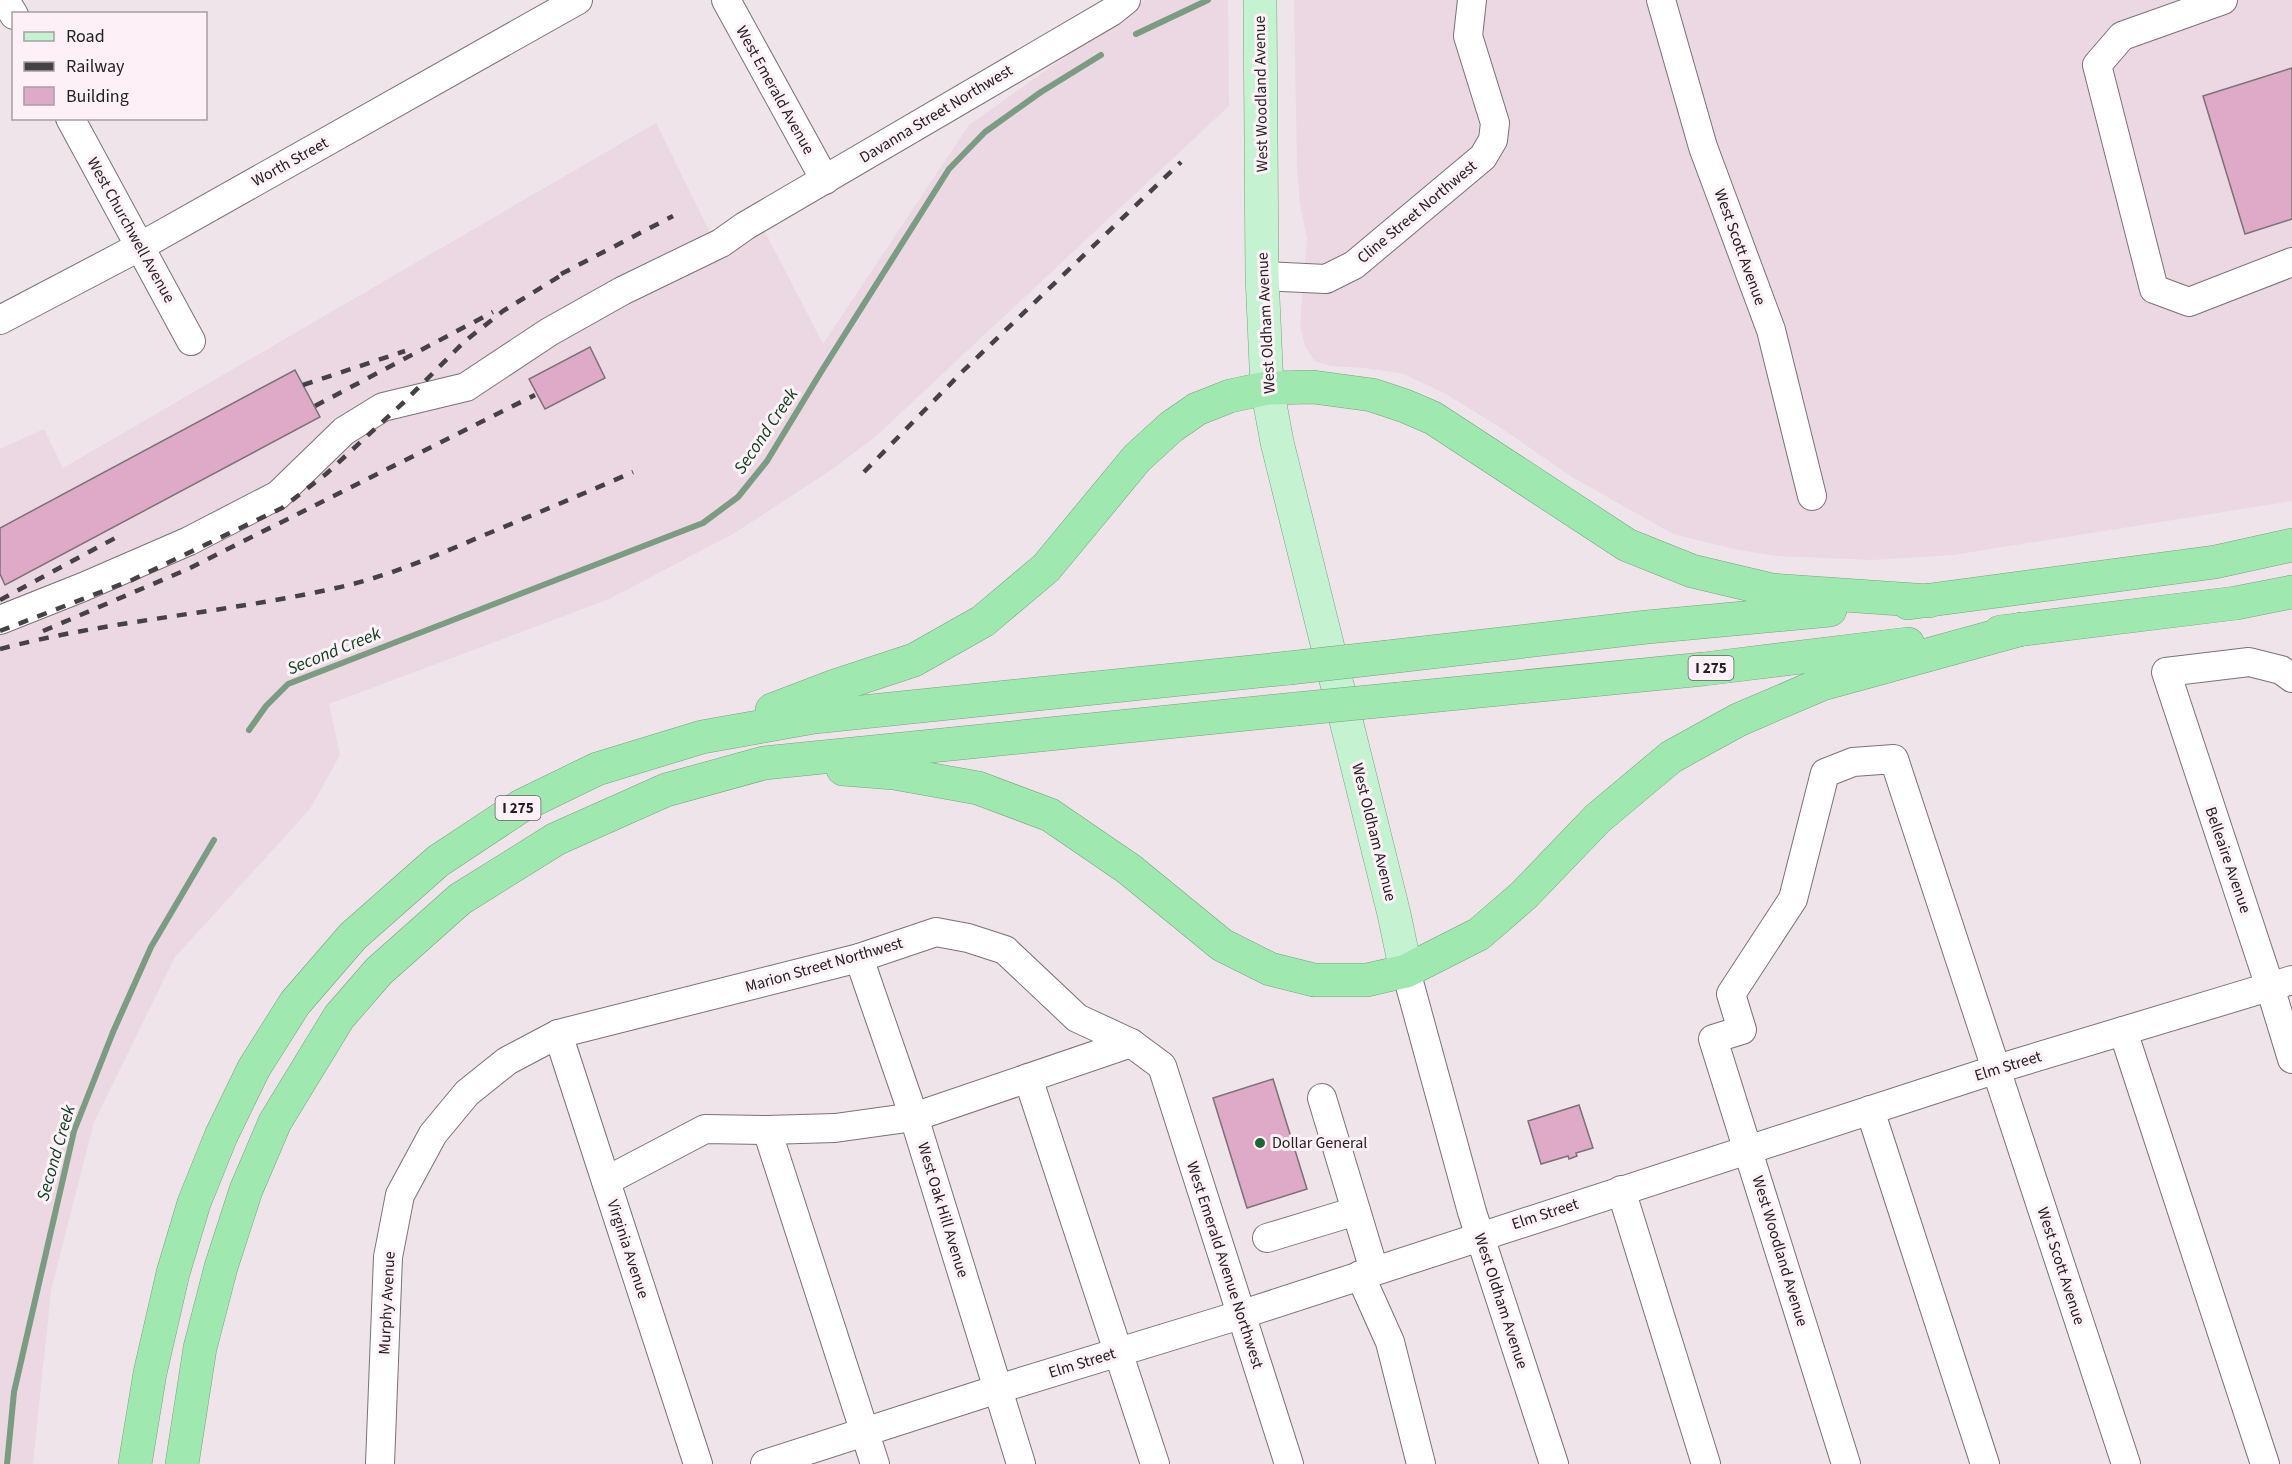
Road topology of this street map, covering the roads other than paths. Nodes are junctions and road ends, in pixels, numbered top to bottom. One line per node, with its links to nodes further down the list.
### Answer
1 (578, 0): 11 (street, Worth Street)
2 (726, 0): 9 (street, West Emerald Avenue)
3 (1260, 0): 10 (main road, West Woodland Avenue)
4 (1472, 0): 13 (street, Cline Street Northwest)
5 (1661, 0): 17 (street, West Scott Avenue)
6 (2223, 0): 12 (street)
7 (1114, 4): 9 (street, Davanna Street Northwest)
8 (71, 120): 11 (street, West Churchwell Avenue)
9 (825, 180): 21 (street, Davanna Street Northwest)
10 (1262, 187): 13 (main road, West Oldham Avenue)
11 (141, 246): 14 (street, Worth Street); 15 (street, West Churchwell Avenue)
12 (2292, 262)
13 (1262, 276): 16 (main road, West Oldham Avenue)
14 (0, 320)
15 (191, 341)
16 (1267, 388): 20 (highway); 24 (highway); 27 (main road, West Oldham Avenue)
17 (1812, 496)
18 (2292, 545): 20 (highway, I 275)
19 (2292, 592): 22 (highway, I 275)
20 (1929, 601): 24 (highway, I 275, bridge)
21 (0, 620)
22 (2022, 629): 25 (highway, I 275, bridge); 27 (highway)
23 (2292, 678): 28 (street, Belleaire Avenue)
24 (702, 737): 52 (highway, I 275)
25 (764, 763): 27 (highway); 53 (highway, I 275)
26 (860, 958): 30 (street, Marion Street Northwest); 32 (street, Marion Street Northwest); 39 (street, West Oak Hill Avenue)
27 (1406, 971): 45 (street, West Oldham Avenue)
28 (2281, 983): 29 (street, Elm Street); 33 (street, Belleaire Avenue)
29 (2123, 1031): 35 (street, Elm Street); 67 (street)
30 (558, 1034): 42 (street, Virginia Avenue); 54 (street, Murphy Avenue)
31 (1713, 1039): 35 (street, West Scott Avenue); 41 (street, West Woodland Avenue)
32 (1131, 1043): 34 (street, Marion Street Northwest); 36 (street)
33 (2292, 1059)
34 (1162, 1066): 48 (street, West Emerald Avenue Northwest)
35 (1996, 1069): 38 (street, Elm Street); 66 (street, West Scott Avenue)
36 (1028, 1078): 39 (street); 49 (street)
37 (1322, 1098): 44 (street)
38 (1870, 1110): 41 (street, Elm Street); 65 (street)
39 (914, 1117): 40 (street); 50 (street, West Oak Hill Avenue)
40 (767, 1130): 42 (street); 51 (street)
41 (1748, 1149): 43 (street, Elm Street); 64 (street, West Woodland Avenue)
42 (606, 1181): 55 (street, Virginia Avenue)
43 (1621, 1190): 45 (street, Elm Street); 63 (street)
44 (1356, 1211): 46 (street); 47 (street)
45 (1480, 1235): 47 (street, Elm Street); 62 (street, West Oldham Avenue)
46 (1267, 1238)
47 (1367, 1273): 48 (street, Elm Street); 61 (street)
48 (1240, 1315): 49 (street, Elm Street); 60 (street, West Emerald Avenue Northwest)
49 (1119, 1352): 50 (street, Elm Street); 59 (street)
50 (998, 1389): 51 (street, Elm Street); 58 (street, West Oak Hill Avenue)
51 (864, 1432): 56 (street, Elm Street); 57 (street)
52 (135, 1464)
53 (182, 1464)
54 (380, 1464)
55 (699, 1464)
56 (765, 1464)
57 (875, 1464)
58 (1021, 1464)
59 (1155, 1464)
60 (1289, 1464)
61 (1421, 1464)
62 (1554, 1464)
63 (1706, 1464)
64 (1846, 1464)
65 (1985, 1464)
66 (2126, 1464)
67 (2265, 1464)

